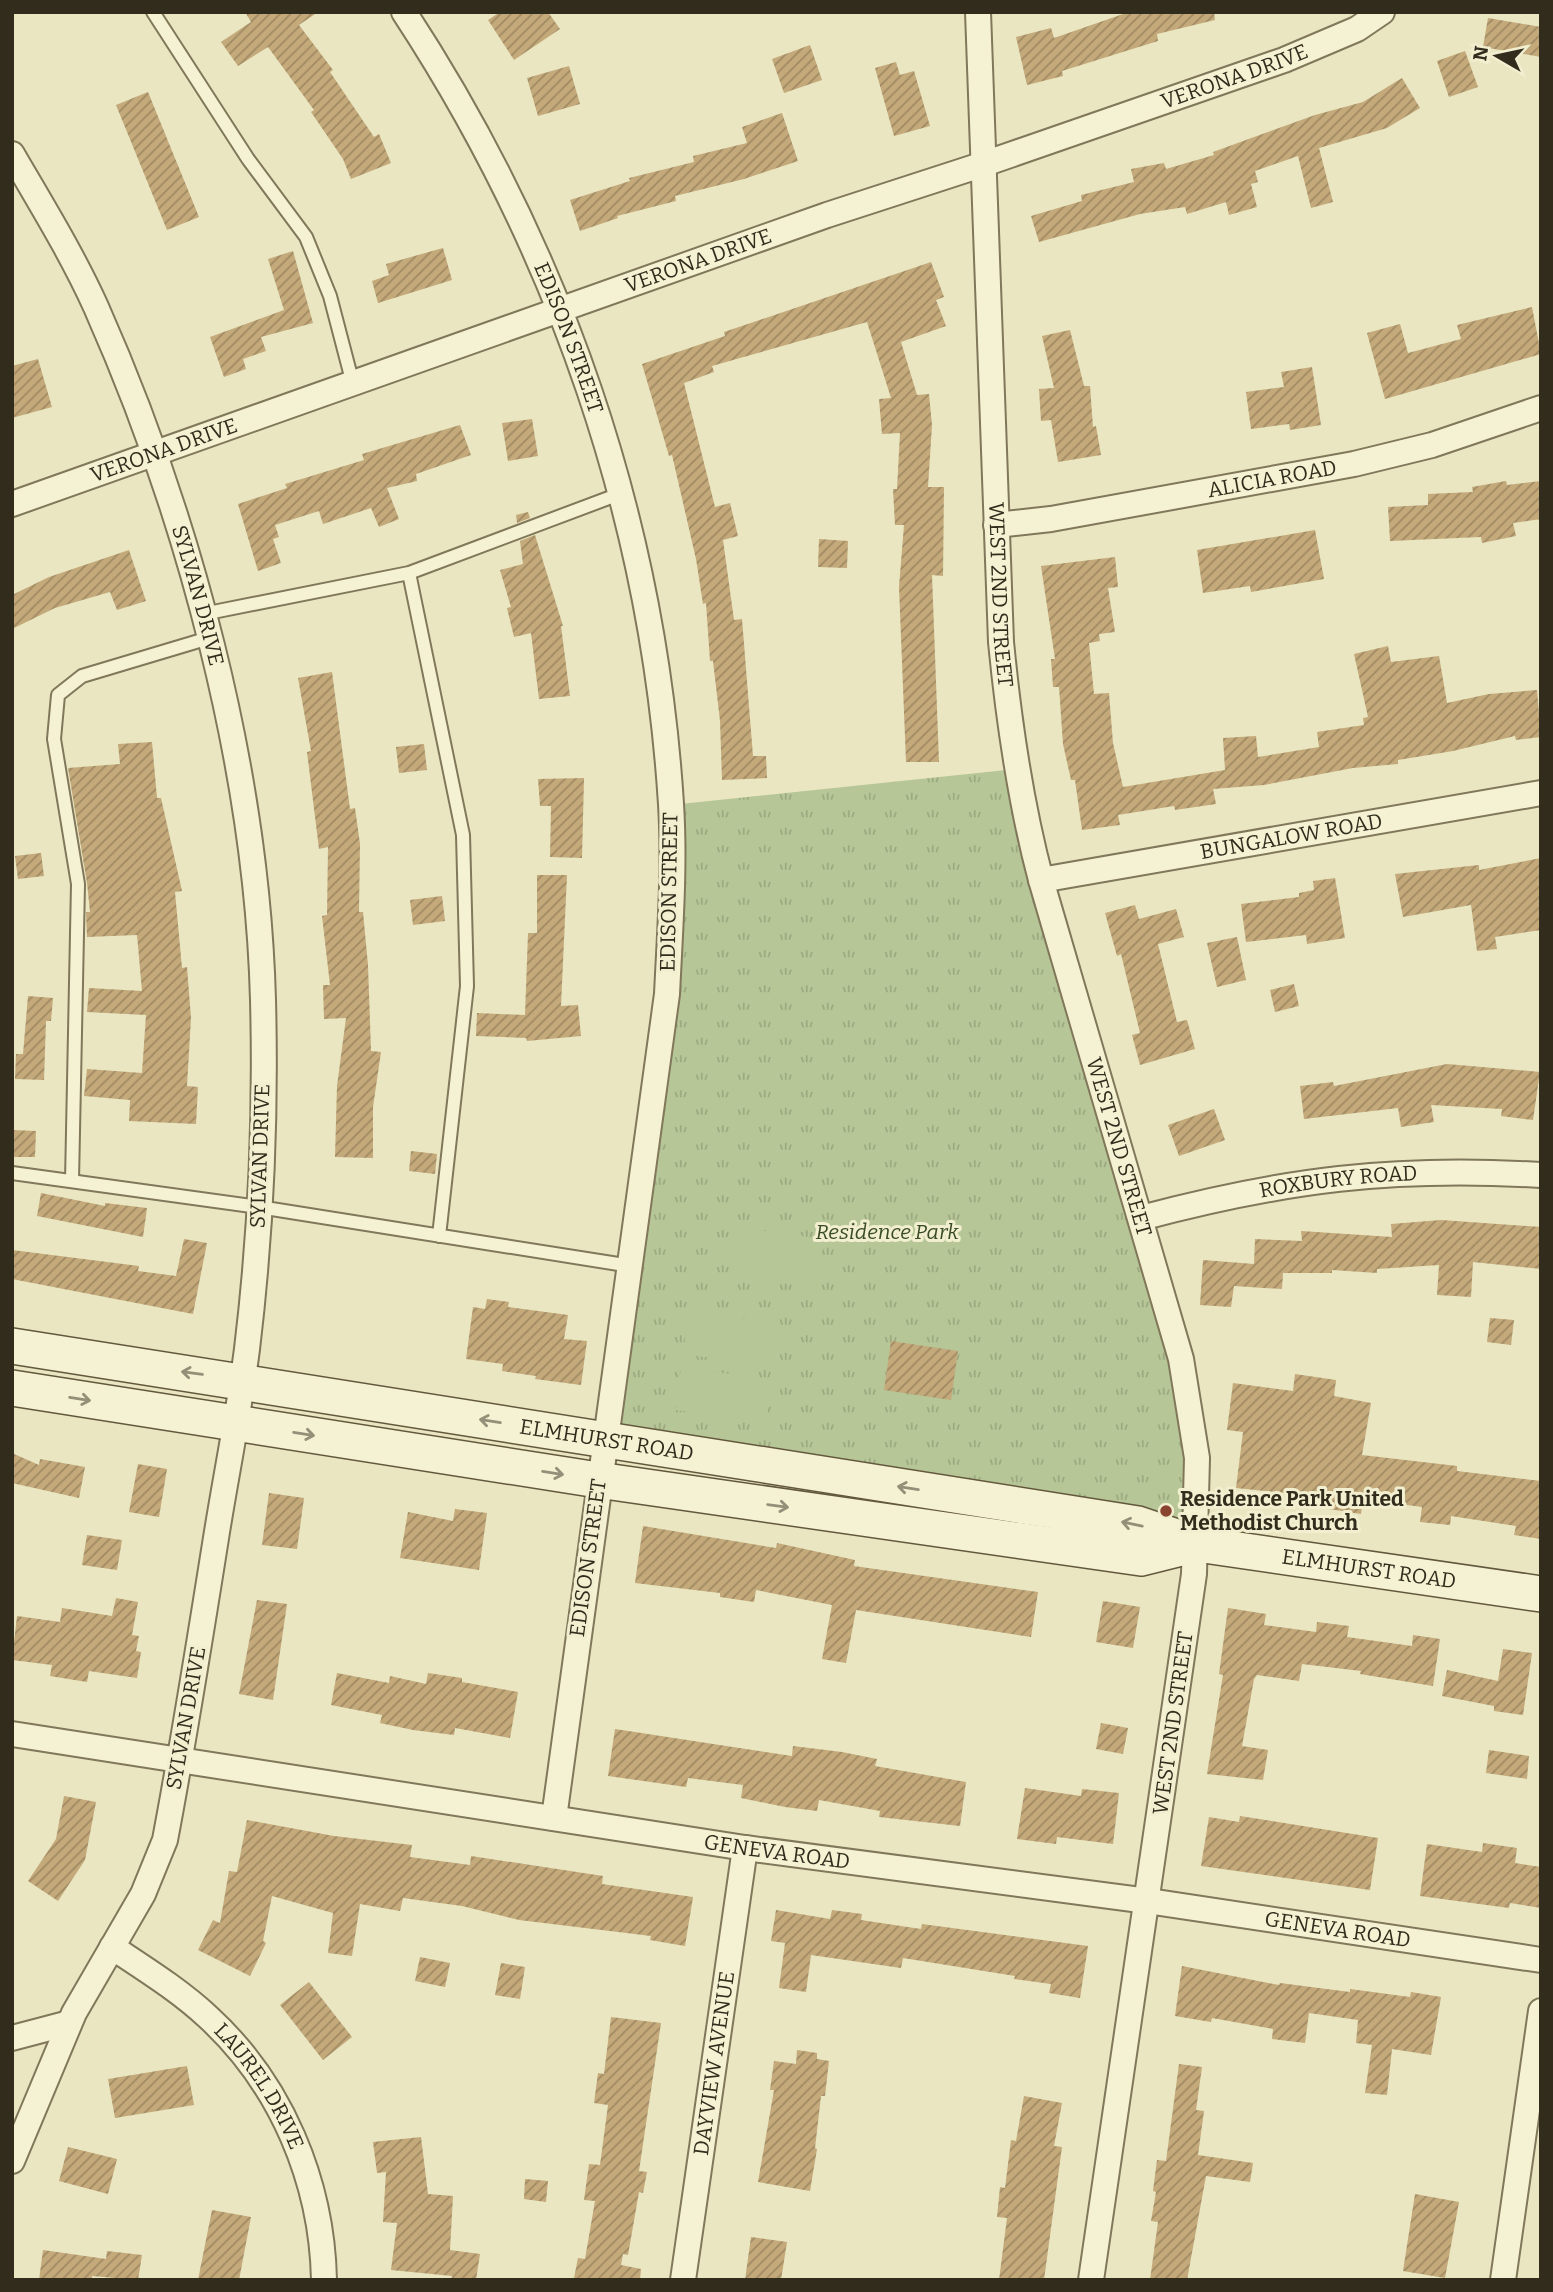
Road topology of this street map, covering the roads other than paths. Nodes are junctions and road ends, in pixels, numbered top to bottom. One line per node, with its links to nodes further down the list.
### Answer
1 (153, 12): 8 (lane)
2 (404, 12): 7 (street, EDISON STREET)
3 (978, 12): 6 (street, WEST 2ND STREET)
4 (1382, 12): 6 (street, VERONA DRIVE)
5 (12, 154): 10 (street, SYLVAN DRIVE)
6 (981, 165): 7 (street, VERONA DRIVE); 13 (street, WEST 2ND STREET)
7 (562, 311): 8 (street, VERONA DRIVE); 11 (street, EDISON STREET)
8 (353, 384): 10 (street, VERONA DRIVE)
9 (1541, 408): 13 (street, ALICIA ROAD)
10 (152, 454): 12 (street, VERONA DRIVE); 15 (street, SYLVAN DRIVE)
11 (622, 493): 14 (lane); 25 (street, EDISON STREET)
12 (12, 504)
13 (996, 525): 18 (street, WEST 2ND STREET)
14 (409, 573): 15 (lane); 24 (lane)
15 (203, 614): 16 (street, SYLVAN DRIVE)
16 (209, 638): 21 (lane); 22 (street, SYLVAN DRIVE)
17 (1541, 793): 18 (street, BUNGALOW ROAD)
18 (1041, 880): 23 (street, WEST 2ND STREET)
19 (12, 1173): 21 (lane)
20 (1541, 1175): 23 (street, ROXBURY ROAD)
21 (72, 1181): 22 (lane)
22 (259, 1207): 24 (lane); 27 (street, SYLVAN DRIVE)
23 (1141, 1218): 32 (street, WEST 2ND STREET)
24 (439, 1236): 25 (lane)
25 (631, 1266): 30 (street, EDISON STREET)
26 (12, 1346): 27 (street, ELMHURST ROAD, one-way to 26)
27 (242, 1380): 29 (street, SYLVAN DRIVE); 30 (street, ELMHURST ROAD, one-way to 27)
28 (12, 1388): 29 (street, ELMHURST ROAD, one-way to 29)
29 (234, 1424): 31 (street, ELMHURST ROAD, one-way to 31); 35 (street, SYLVAN DRIVE)
30 (605, 1440): 31 (street, EDISON STREET); 32 (street, ELMHURST ROAD, one-way to 30)
31 (598, 1480): 32 (street, ELMHURST ROAD, one-way to 32); 36 (street, EDISON STREET)
32 (1197, 1544): 33 (street, ELMHURST ROAD); 38 (street, WEST 2ND STREET)
33 (1541, 1594)
34 (12, 1734): 35 (street, GENEVA ROAD)
35 (180, 1760): 36 (street, GENEVA ROAD); 39 (street, SYLVAN DRIVE)
36 (554, 1818): 37 (street, GENEVA ROAD)
37 (745, 1848): 38 (street, GENEVA ROAD); 46 (street, DAYVIEW AVENUE)
38 (1148, 1901): 40 (street, GENEVA ROAD); 47 (street, WEST 2ND STREET)
39 (112, 1947): 42 (street, SYLVAN DRIVE); 45 (street, LAUREL DRIVE)
40 (1541, 1960)
41 (1541, 2011): 48 (street)
42 (69, 2023): 43 (street); 44 (street, SYLVAN DRIVE)
43 (12, 2038)
44 (12, 2161)
45 (324, 2280)
46 (683, 2280)
47 (1091, 2280)
48 (1503, 2280)

